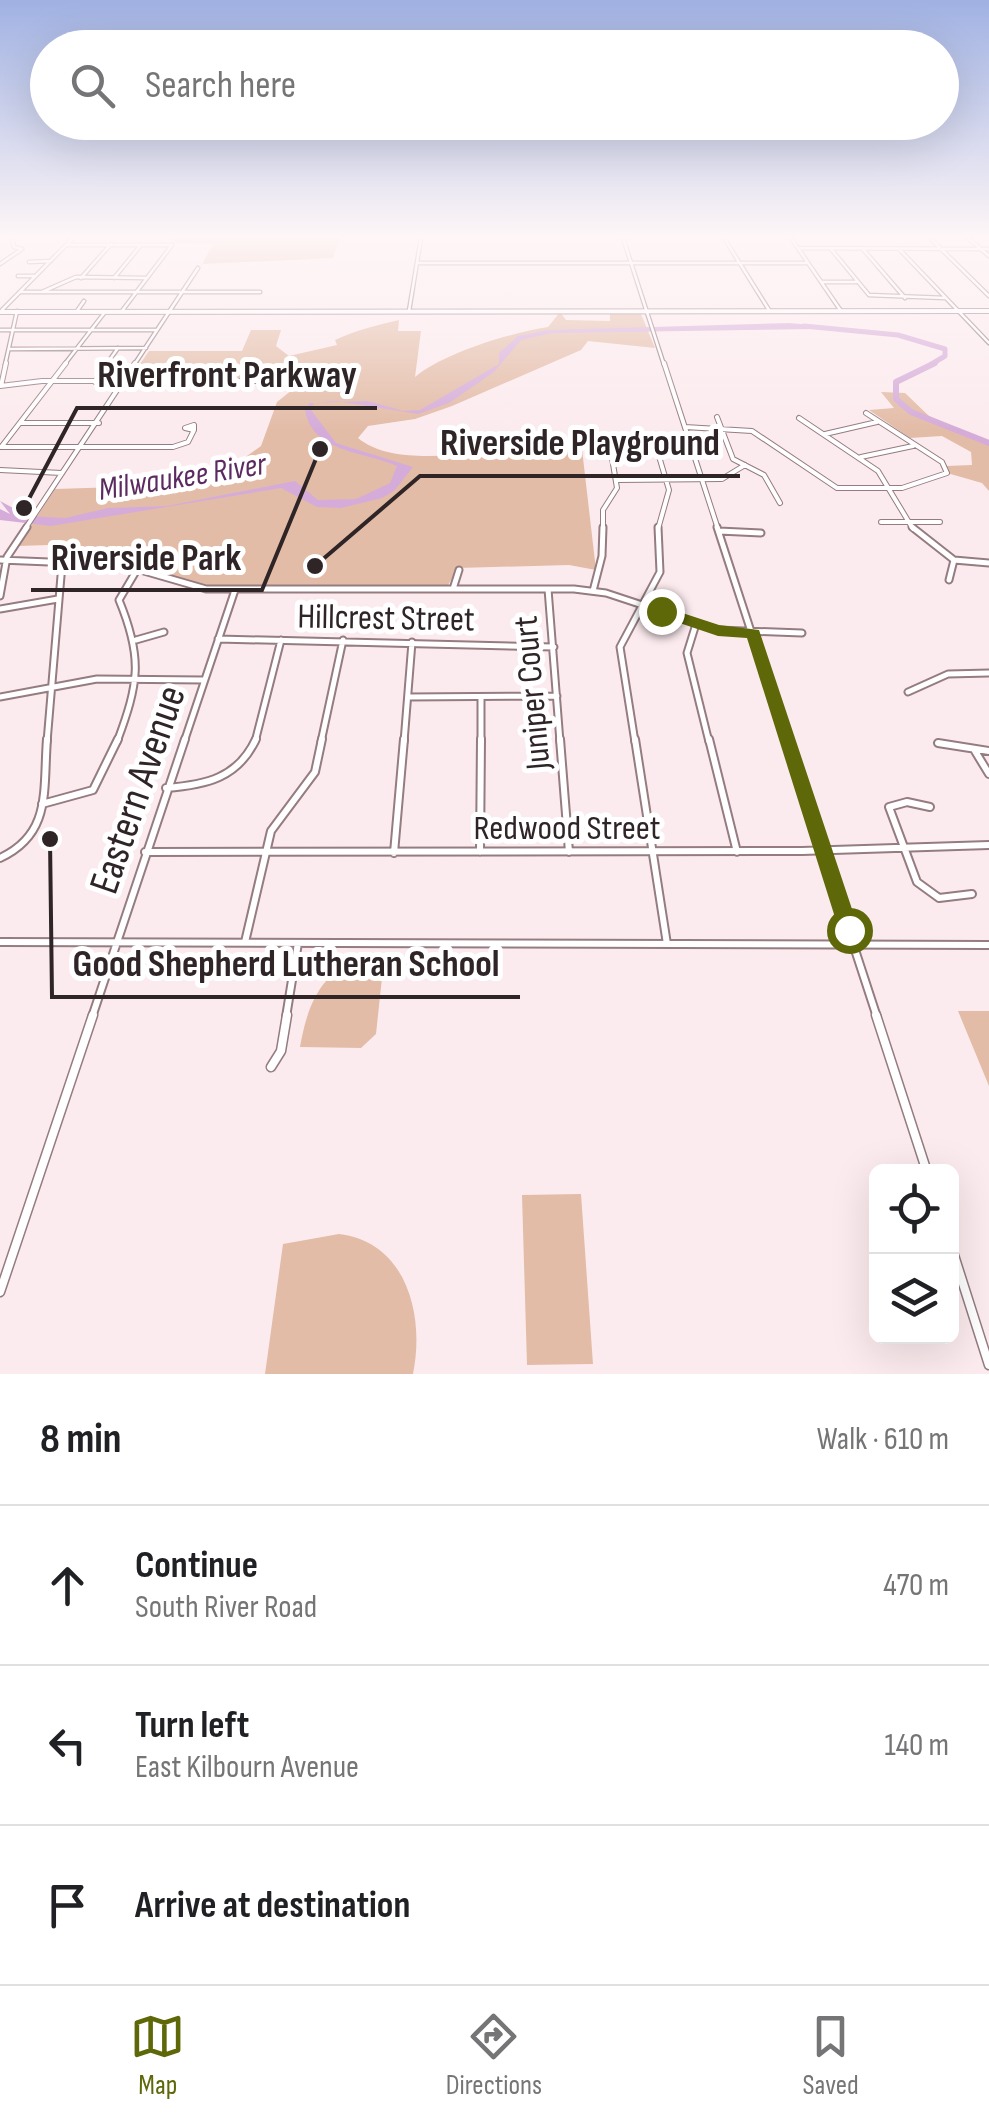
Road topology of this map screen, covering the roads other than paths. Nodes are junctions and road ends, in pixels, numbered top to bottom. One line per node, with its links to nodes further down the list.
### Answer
1 (84, 302): 18 (street)
2 (128, 302): 20 (street)
3 (177, 302): 21 (street)
4 (411, 302): 10 (street)
5 (645, 302): 9 (street)
6 (765, 302): 14 (street)
7 (836, 302): 23 (street)
8 (949, 302): 15 (street)
9 (647, 308): 12 (main road); 13 (main road); 26 (street)
10 (410, 310): 11 (main road); 21 (main road)
11 (542, 310): 12 (main road); 25 (street)
12 (634, 310): 26 (main road)
13 (660, 310): 14 (main road); 22 (main road); 26 (main road)
14 (769, 310): 22 (main road)
15 (957, 310): 23 (main road); 24 (main road); 31 (street)
16 (1, 311): 17 (main road)
17 (17, 311): 18 (main road); 28 (street)
18 (76, 311): 19 (main road)
19 (106, 311): 20 (main road); 29 (street)
20 (122, 311): 21 (main road)
21 (171, 311): 30 (street)
22 (804, 311): 23 (main road)
23 (842, 311)
24 (989, 311)
25 (542, 322)
26 (651, 322): 47 (street)
27 (0, 330): 28 (street)
28 (14, 330): 29 (street); 35 (street)
29 (91, 330): 30 (street); 32 (street)
30 (159, 330): 34 (street)
31 (989, 344)
32 (77, 348): 33 (street); 35 (street); 37 (street)
33 (118, 348): 34 (street); 38 (street)
34 (147, 348): 39 (street)
35 (9, 349): 40 (street)
36 (312, 381): 39 (street)
37 (51, 382): 38 (street); 40 (street); 44 (street)
38 (95, 382): 39 (street)
39 (125, 382): 45 (street)
40 (0, 386)
41 (866, 413): 46 (street)
42 (716, 417): 48 (street)
43 (799, 418): 50 (street)
44 (20, 422): 45 (street); 52 (street)
45 (99, 422): 53 (street)
46 (880, 422): 50 (street); 51 (street)
47 (686, 427): 48 (street); 62 (street)
48 (721, 427): 57 (street); 63 (street)
49 (194, 430): 53 (street)
50 (823, 435): 56 (street)
51 (916, 445): 56 (street); 63 (street)
52 (0, 448): 53 (street)
53 (83, 448): 59 (street)
54 (610, 452): 61 (street)
55 (658, 453): 60 (street)
56 (859, 458): 63 (street)
57 (746, 466): 62 (street); 64 (street)
58 (0, 470): 59 (street)
59 (63, 473): 71 (street)
60 (666, 479): 61 (street); 62 (street); 83 (street)
61 (616, 480): 80 (street)
62 (704, 480): 68 (street)
63 (888, 489): 66 (street)
64 (780, 503)
65 (880, 522): 66 (street)
66 (908, 522): 67 (street); 70 (street)
67 (940, 522)
68 (720, 531): 69 (street); 88 (street)
69 (761, 533)
70 (954, 560): 73 (street); 76 (street)
71 (3, 561): 72 (street); 81 (street)
72 (62, 564): 74 (street); 82 (street)
73 (989, 564)
74 (138, 568): 79 (street); 89 (street)
75 (459, 570): 77 (street)
76 (949, 580)
77 (453, 588): 78 (street); 79 (street)
78 (548, 589): 80 (street); 94 (street, Juniper Court)
79 (234, 590): 90 (street, Eastern Avenue)
80 (593, 591): 83 (street)
81 (0, 596)
82 (58, 598): 84 (street); 98 (street)
83 (641, 604): 85 (street); 115 (street)
84 (0, 609)
85 (696, 624): 88 (street); 119 (street)
86 (164, 632): 89 (street)
87 (802, 633): 88 (street)
88 (754, 634): 113 (street)
89 (136, 640): 96 (street)
90 (218, 640): 91 (street, Hillcrest Street); 97 (street, Eastern Avenue)
91 (281, 640): 92 (street, Hillcrest Street); 108 (street)
92 (343, 640): 93 (street, Hillcrest Street); 114 (street)
93 (412, 642): 94 (street, Hillcrest Street); 102 (street)
94 (554, 647): 101 (street, Juniper Court)
95 (989, 672): 99 (street)
96 (135, 680): 97 (street); 98 (street); 109 (street)
97 (204, 680): 108 (street, Eastern Avenue)
98 (52, 685): 100 (street); 109 (street)
99 (908, 692)
100 (0, 696)
101 (557, 696): 103 (street); 118 (street, Juniper Court)
102 (408, 697): 103 (street); 120 (street)
103 (481, 697): 117 (street)
104 (938, 743): 105 (street)
105 (975, 750): 106 (street); 107 (street)
106 (989, 751)
107 (989, 774)
108 (166, 788): 116 (street, Eastern Avenue)
109 (42, 804): 121 (street)
110 (930, 807): 112 (street)
111 (989, 844): 112 (street, Redwood Street)
112 (902, 848): 113 (street, Redwood Street); 122 (street)
113 (822, 850): 119 (street, Redwood Street); 126 (street)
114 (265, 851): 116 (street, Redwood Street); 120 (street, Redwood Street); 124 (street)
115 (652, 851): 118 (street, Redwood Street); 119 (street, Redwood Street); 128 (street)
116 (146, 852): 125 (street, Eastern Avenue)
117 (480, 852): 118 (street, Redwood Street); 120 (street, Redwood Street)
118 (570, 852)
119 (737, 852)
120 (394, 853)
121 (0, 858)
122 (972, 894)
123 (0, 942): 125 (street)
124 (245, 942): 125 (street); 127 (street)
125 (116, 943): 133 (street, Eastern Avenue)
126 (853, 943): 128 (street); 129 (street); 131 (street)
127 (298, 944): 128 (street); 130 (street)
128 (667, 944)
129 (989, 944)
130 (270, 1067)
131 (924, 1164)
132 (954, 1254): 134 (street)
133 (0, 1292)
134 (989, 1364)

